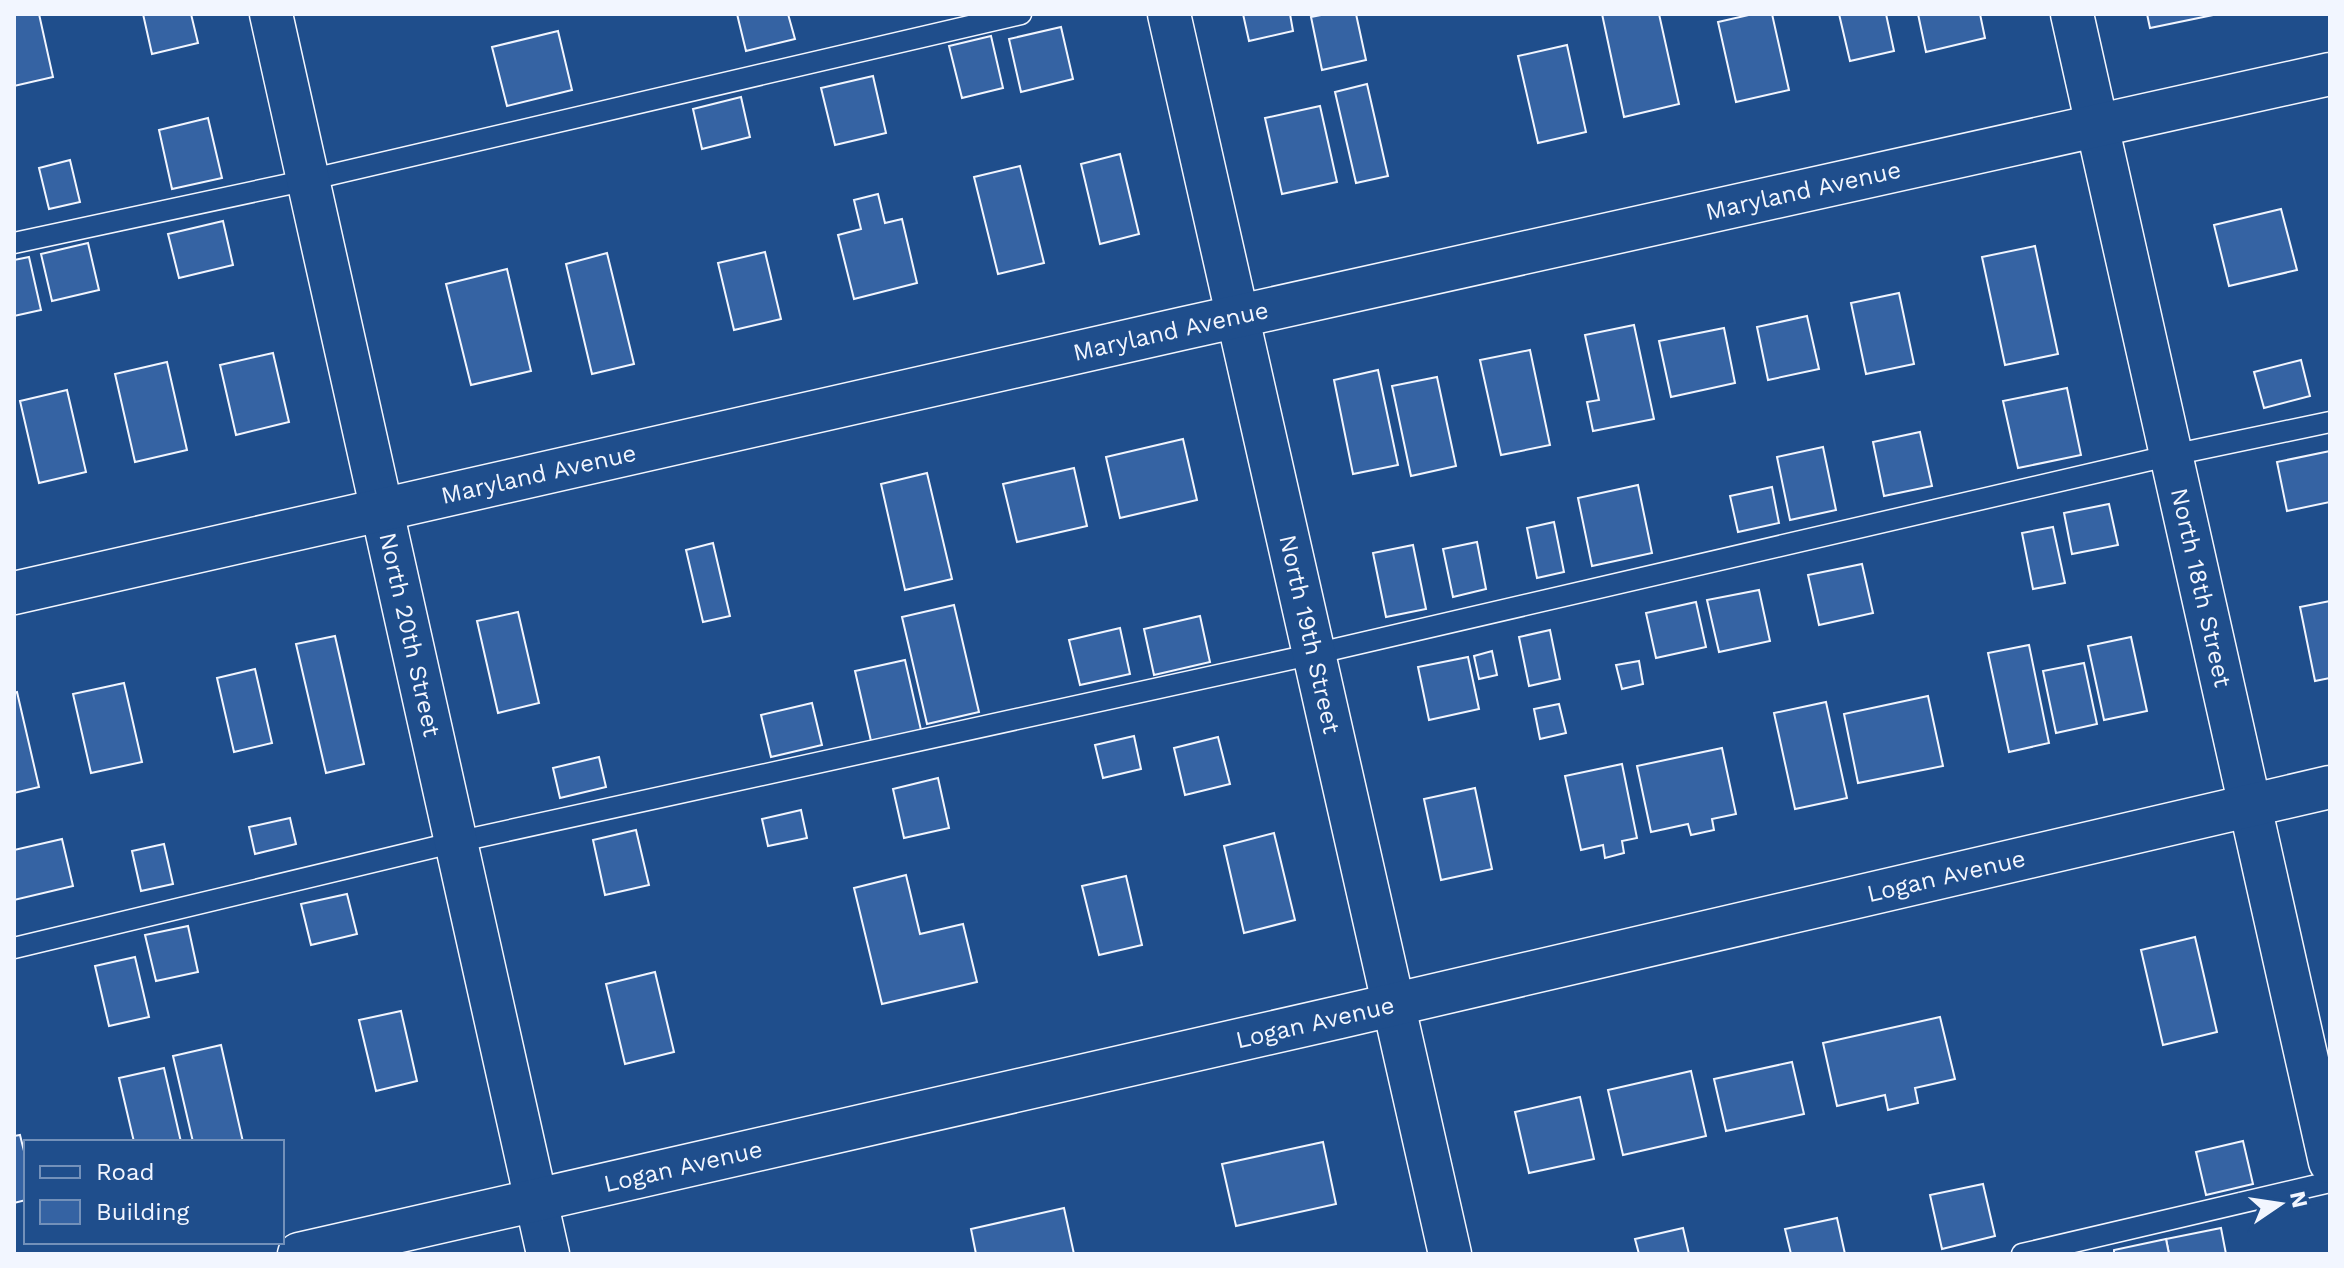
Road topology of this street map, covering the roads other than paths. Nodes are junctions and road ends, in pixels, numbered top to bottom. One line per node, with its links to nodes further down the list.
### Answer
1 (271, 14): 7 (street, North 20th Street)
2 (1021, 14): 7 (lane)
3 (1169, 14): 9 (street, North 19th Street)
4 (2072, 14): 6 (street, North 18th Street)
5 (2330, 74): 6 (street, Maryland Avenue)
6 (2097, 127): 9 (street, Maryland Avenue); 11 (street, North 18th Street)
7 (308, 180): 8 (lane); 12 (street, North 20th Street)
8 (14, 243)
9 (1237, 316): 12 (street, Maryland Avenue); 14 (street, North 19th Street)
10 (2330, 422): 11 (lane)
11 (2172, 455): 14 (lane); 16 (street, North 18th Street)
12 (383, 512): 13 (street, Maryland Avenue); 17 (street, North 20th Street)
13 (14, 593)
14 (1314, 654): 17 (lane); 19 (street, North 19th Street)
15 (2330, 787): 16 (street, Logan Avenue)
16 (2250, 804): 19 (street, Logan Avenue); 20 (street, North 18th Street)
17 (456, 842): 18 (lane); 22 (street, North 20th Street)
18 (14, 948)
19 (1393, 1005): 22 (street, Logan Avenue); 25 (street, North 19th Street)
20 (2330, 1162)
21 (2330, 1182): 26 (lane)
22 (536, 1202): 23 (street, Logan Avenue); 24 (street, North 20th Street)
23 (299, 1254)
24 (548, 1254)
25 (1450, 1254)
26 (2022, 1254)

